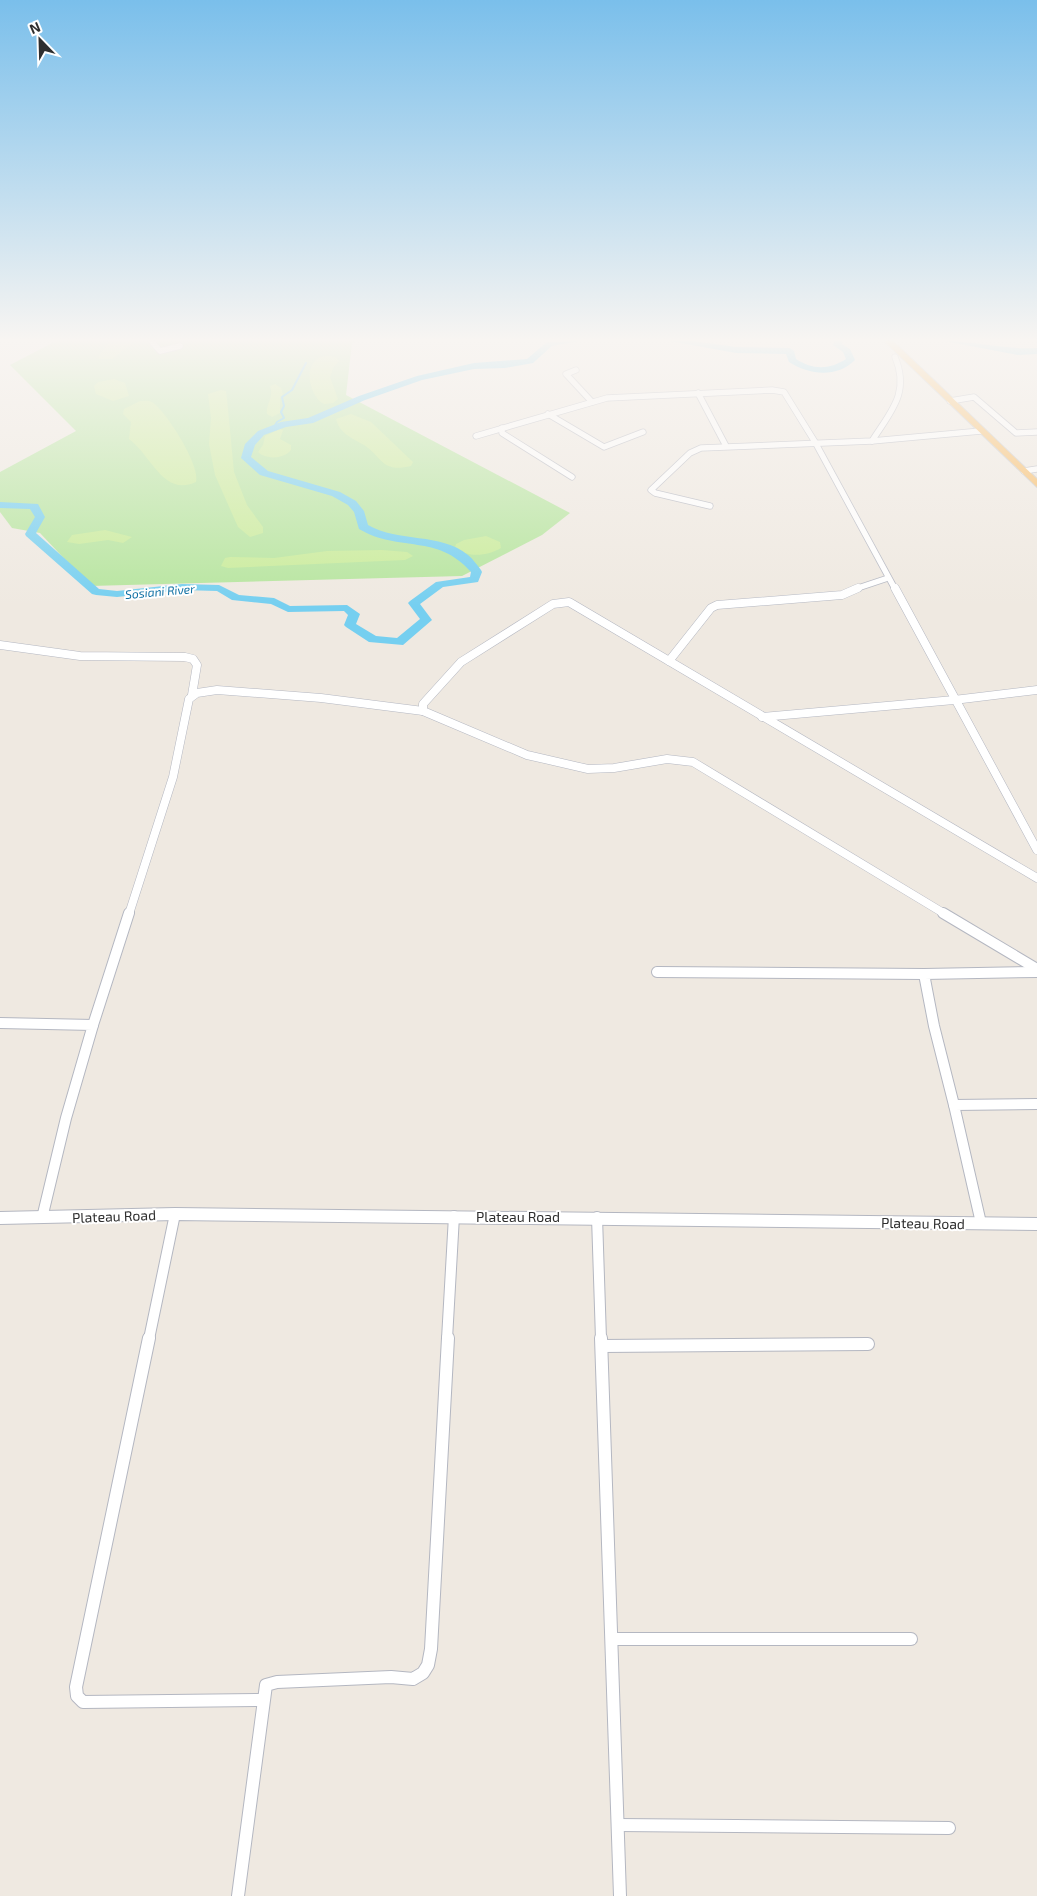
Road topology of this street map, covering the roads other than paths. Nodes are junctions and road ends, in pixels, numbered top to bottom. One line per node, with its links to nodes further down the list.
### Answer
1 (497, 429): 11 (street)
2 (502, 429): 17 (street)
3 (574, 429): 9 (street)
4 (717, 429): 14 (street)
5 (807, 429): 13 (street)
6 (879, 429): 12 (street)
7 (1012, 429): 10 (street)
8 (981, 431): 12 (street); 16 (highway)
9 (643, 432)
10 (1037, 432)
11 (476, 436)
12 (872, 441): 13 (street)
13 (815, 442): 14 (street); 20 (street)
14 (726, 446): 19 (street)
15 (1037, 469): 16 (street)
16 (1024, 471): 18 (highway)
17 (572, 477)
18 (1037, 484)
19 (710, 506)
20 (888, 578): 22 (street); 25 (street)
21 (0, 645): 24 (street)
22 (669, 661): 26 (street); 27 (street)
23 (1037, 690): 25 (street)
24 (192, 695): 26 (street); 34 (street)
25 (954, 700): 27 (street); 28 (street)
26 (423, 711): 30 (street)
27 (762, 717): 29 (street)
28 (1037, 850)
29 (1037, 878)
30 (1037, 970): 32 (street)
31 (658, 972): 32 (street)
32 (924, 974): 35 (street)
33 (0, 1023): 34 (street)
34 (93, 1025): 41 (street)
35 (954, 1104): 36 (street); 42 (street)
36 (1037, 1104)
37 (175, 1214): 38 (street, Plateau Road); 41 (street, Plateau Road); 48 (street)
38 (454, 1216): 39 (street, Plateau Road); 48 (street)
39 (597, 1217): 42 (street, Plateau Road); 45 (street)
40 (0, 1218): 41 (street, Plateau Road)
41 (42, 1218)
42 (981, 1223): 43 (street, Plateau Road)
43 (1037, 1224)
44 (868, 1344): 45 (street)
45 (602, 1346): 46 (street)
46 (613, 1639): 47 (street); 49 (street)
47 (912, 1639)
48 (263, 1700): 51 (street)
49 (618, 1825): 50 (street); 52 (street)
50 (948, 1828)
51 (238, 1896)
52 (620, 1896)

